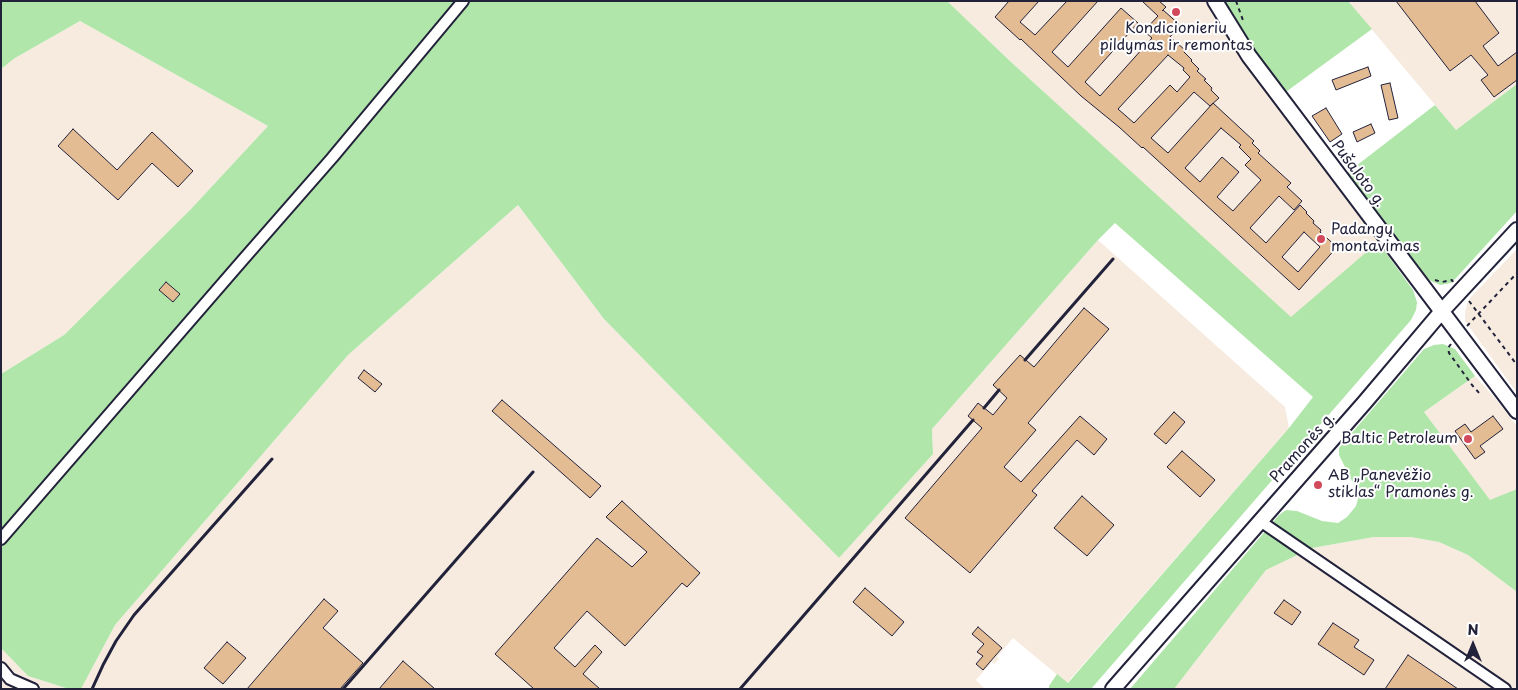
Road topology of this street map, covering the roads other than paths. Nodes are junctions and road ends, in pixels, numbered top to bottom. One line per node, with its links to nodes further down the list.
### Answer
1 (464, 1): 7 (street)
2 (1215, 1): 4 (main road, Pušaloto g.)
3 (1517, 230): 4 (main road, Pramonės g.)
4 (1442, 310): 5 (main road, Pušaloto g.); 6 (main road, Pramonės g.)
5 (1517, 411)
6 (1260, 521): 10 (main road, Pramonės g.); 11 (street)
7 (1, 539)
8 (1, 668): 9 (street)
9 (33, 689)
10 (1113, 689)
11 (1505, 689)

